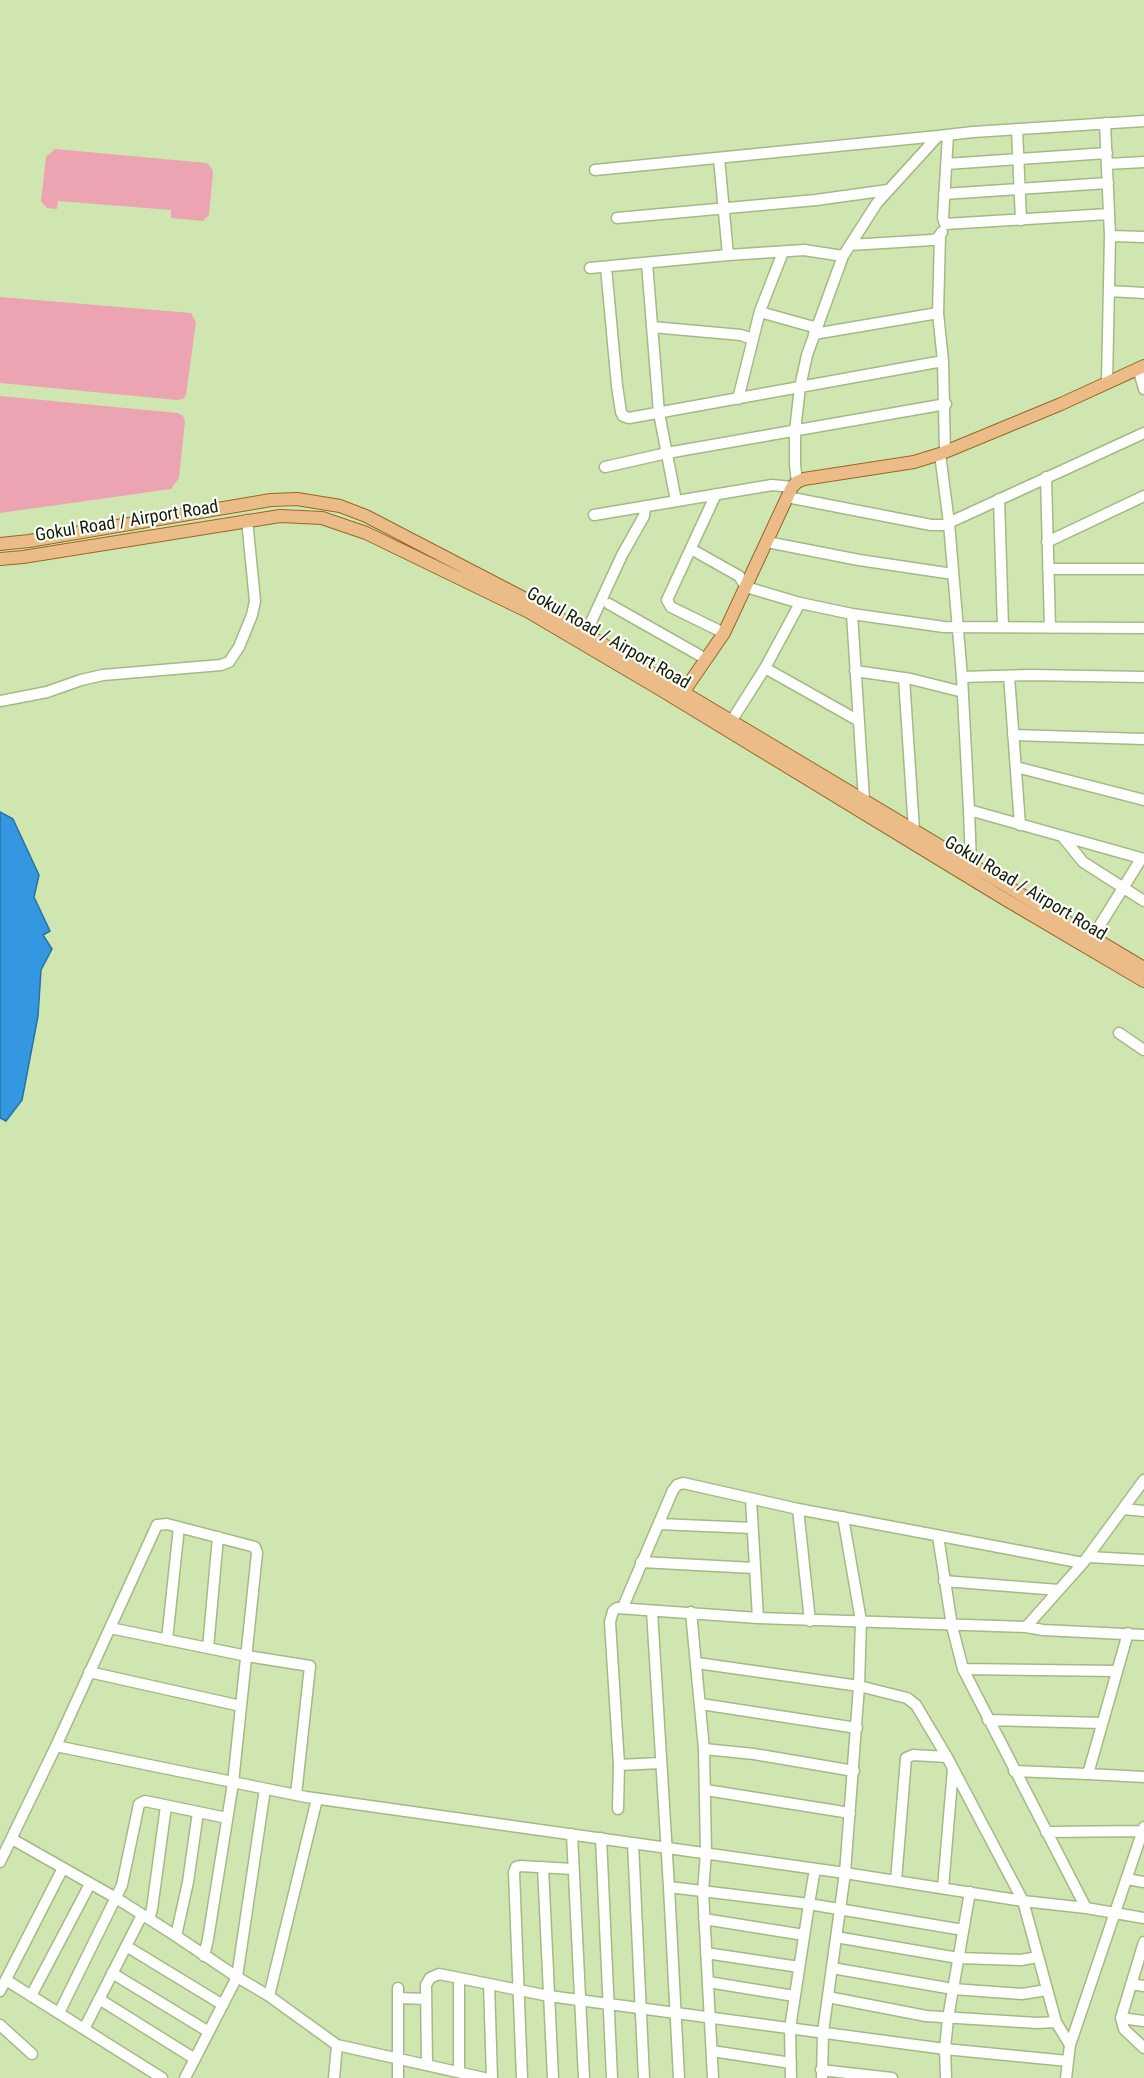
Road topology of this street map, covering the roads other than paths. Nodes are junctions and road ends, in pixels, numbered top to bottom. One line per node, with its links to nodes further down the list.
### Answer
1 (1144, 122): 2 (street)
2 (1105, 123): 3 (street); 6 (street)
3 (1017, 129): 4 (street); 7 (street)
4 (943, 135): 5 (street); 9 (street); 13 (street)
5 (719, 158): 10 (street); 15 (street)
6 (1107, 158): 7 (street); 8 (street); 11 (street)
7 (1018, 160): 9 (street); 12 (street)
8 (1144, 162)
9 (946, 164): 14 (street)
10 (595, 170)
11 (1108, 183): 12 (street); 16 (street)
12 (1019, 189): 14 (street); 18 (street)
13 (888, 190): 15 (street); 22 (street)
14 (944, 194): 19 (street)
15 (723, 208): 17 (street); 24 (street)
16 (1109, 214): 18 (street); 20 (street)
17 (617, 218)
18 (1021, 220): 19 (street)
19 (943, 230): 22 (street); 32 (street)
20 (1110, 236): 21 (street); 29 (street)
21 (1144, 237)
22 (850, 245): 25 (street)
23 (783, 252): 24 (street); 25 (street); 31 (street)
24 (728, 255): 26 (street)
25 (843, 256): 34 (street)
26 (647, 263): 27 (street); 33 (street)
27 (606, 267): 28 (street); 43 (street)
28 (590, 268)
29 (1109, 291): 30 (street); 38 (street)
30 (1144, 294)
31 (760, 312): 34 (street); 35 (street)
32 (938, 313): 34 (street); 36 (street)
33 (652, 327): 35 (street); 43 (street)
34 (816, 330): 39 (street)
35 (752, 339): 41 (street)
36 (944, 361): 39 (street); 42 (street)
37 (1141, 367): 38 (main road); 40 (street)
38 (1107, 382): 47 (main road)
39 (800, 387): 41 (street); 44 (street)
40 (1144, 389)
41 (738, 399): 43 (street)
42 (945, 404): 44 (street); 47 (street)
43 (659, 413): 46 (street)
44 (795, 431): 46 (street); 50 (street)
45 (1144, 433): 49 (street)
46 (667, 453): 48 (street); 54 (street)
47 (943, 453): 50 (main road); 62 (street)
48 (605, 467)
49 (1046, 477): 53 (street); 64 (street)
50 (792, 489): 51 (street); 62 (street); 63 (main road)
51 (716, 494): 54 (street); 66 (street)
52 (1144, 496): 64 (street)
53 (999, 499): 62 (street); 76 (street)
54 (676, 501): 57 (street)
55 (326, 503): 56 (main road); 59 (main road); 65 (main road)
56 (340, 506): 61 (main road); 79 (main road)
57 (645, 506): 58 (street); 79 (street)
58 (594, 515)
59 (322, 518): 60 (main road, Gokul Road / Airport Road); 61 (main road, Gokul Road / Airport Road)
60 (247, 520): 67 (main road, Gokul Road / Airport Road); 90 (street)
61 (337, 523): 103 (main road, Gokul Road / Airport Road)
62 (949, 523): 70 (street)
63 (767, 542): 70 (street); 71 (main road)
64 (1047, 542): 68 (street)
65 (0, 544)
66 (691, 549): 71 (street); 80 (street)
67 (0, 559)
68 (1048, 569): 69 (street); 77 (street)
69 (1144, 569)
70 (953, 574): 75 (street)
71 (746, 587): 72 (street); 80 (main road)
72 (800, 603): 74 (street); 82 (street)
73 (609, 604): 81 (street)
74 (852, 614): 75 (street); 83 (street)
75 (957, 627): 76 (street); 85 (street)
76 (1004, 627): 77 (street)
77 (1050, 628): 78 (street)
78 (1144, 628)
79 (586, 633): 88 (main road)
80 (724, 633): 81 (main road)
81 (706, 659): 88 (main road)
82 (765, 668): 91 (street); 92 (street)
83 (855, 671): 87 (street); 92 (street)
84 (1009, 675): 85 (street); 86 (street); 93 (street)
85 (962, 676): 89 (street)
86 (1144, 677)
87 (904, 678): 89 (street); 100 (street)
88 (684, 691): 91 (main road)
89 (963, 692): 98 (street)
90 (0, 701)
91 (732, 720): 96 (main road)
92 (859, 721): 96 (street)
93 (1013, 735): 94 (street); 95 (street)
94 (1144, 739)
95 (1016, 767): 97 (street); 99 (street)
96 (864, 800): 100 (main road)
97 (1144, 801)
98 (969, 810): 99 (street); 103 (street)
99 (1020, 825): 101 (street)
100 (914, 830): 103 (main road)
101 (1062, 836): 102 (street); 104 (street)
102 (1142, 859): 104 (street)
103 (968, 870): 106 (main road); 108 (main road, Gokul Road / Airport Road)
104 (1122, 888): 105 (street); 106 (street)
105 (1144, 901)
106 (1092, 938): 107 (main road)
107 (1144, 968)
108 (1144, 981)
109 (1119, 1033): 110 (street)
110 (1144, 1050)
111 (1144, 1480): 114 (street)
112 (751, 1499): 113 (street); 117 (street); 119 (street)
113 (798, 1509): 116 (street); 132 (street)
114 (1123, 1509): 115 (street); 122 (street)
115 (1144, 1511)
116 (843, 1517): 120 (street); 133 (street)
117 (659, 1524): 119 (street); 124 (street)
118 (179, 1527): 121 (street); 136 (street); 139 (street)
119 (752, 1528): 125 (street)
120 (938, 1536): 122 (street); 126 (street)
121 (218, 1537): 140 (street); 141 (street)
122 (1086, 1560): 123 (street); 127 (street)
123 (1144, 1560)
124 (641, 1562): 125 (street); 128 (street)
125 (754, 1568): 131 (street)
126 (944, 1581): 127 (street); 134 (street)
127 (1059, 1590): 135 (street)
128 (623, 1607): 129 (street); 156 (street)
129 (652, 1611): 130 (street); 155 (street)
130 (691, 1612): 131 (street); 142 (street)
131 (758, 1618): 132 (street)
132 (810, 1621): 133 (street)
133 (861, 1621): 134 (street); 146 (street)
134 (952, 1626): 135 (street); 143 (street)
135 (1026, 1627): 137 (street)
136 (110, 1628): 139 (street); 145 (street)
137 (1128, 1633): 138 (street); 144 (street)
138 (1144, 1635)
139 (167, 1640): 140 (street)
140 (208, 1648): 141 (street)
141 (247, 1656): 148 (street); 165 (street)
142 (698, 1663): 146 (street); 147 (street)
143 (963, 1669): 144 (street); 149 (street)
144 (1116, 1671): 150 (street)
145 (89, 1672): 148 (street); 152 (street)
146 (859, 1686): 151 (street); 154 (street)
147 (701, 1704): 151 (street); 153 (street)
148 (241, 1706): 162 (street)
149 (988, 1720): 150 (street); 158 (street)
150 (1102, 1723): 160 (street)
151 (857, 1728): 159 (street)
152 (56, 1746): 162 (street); 176 (street)
153 (705, 1749): 159 (street); 164 (street)
154 (947, 1757): 157 (street); 188 (street)
155 (661, 1764): 156 (street); 178 (street)
156 (619, 1765): 168 (street)
157 (953, 1769): 192 (street); 196 (street)
158 (1014, 1771): 160 (street); 173 (street)
159 (854, 1772): 170 (street)
160 (1088, 1774): 161 (street)
161 (1144, 1777)
162 (233, 1783): 163 (street); 171 (street)
163 (265, 1789): 165 (street); 218 (street)
164 (706, 1790): 170 (street); 180 (street)
165 (296, 1795): 166 (street)
166 (317, 1798): 174 (street); 230 (street)
167 (166, 1806): 169 (street); 195 (street); 201 (street)
168 (618, 1809)
169 (198, 1812): 171 (street); 206 (street)
170 (850, 1813): 186 (street)
171 (227, 1818): 212 (street)
172 (1143, 1829): 173 (street); 179 (street)
173 (1046, 1832): 198 (street)
174 (572, 1834): 175 (street); 184 (street)
175 (601, 1838): 177 (street); 237 (street)
176 (12, 1839): 181 (street); 182 (street)
177 (633, 1843): 178 (street); 239 (street)
178 (666, 1848): 180 (street); 191 (street)
179 (1140, 1850): 187 (street)
180 (706, 1853): 185 (street); 193 (street)
181 (0, 1862)
182 (63, 1868): 190 (street); 220 (street)
183 (543, 1868): 184 (street); 226 (street); 231 (street)
184 (573, 1869): 236 (street)
185 (815, 1869): 186 (street); 197 (street)
186 (845, 1873): 188 (street); 199 (street)
187 (1127, 1880): 189 (street); 200 (street)
188 (896, 1881): 192 (street)
189 (1144, 1882)
190 (90, 1884): 195 (street); 229 (street)
191 (669, 1887): 193 (street); 241 (street)
192 (943, 1888): 194 (street)
193 (703, 1891): 197 (street); 203 (street)
194 (970, 1892): 196 (street); 204 (street)
195 (116, 1898): 201 (street); 240 (street)
196 (1023, 1901): 198 (street); 213 (street)
197 (809, 1904): 199 (street); 205 (street)
198 (1086, 1908): 200 (street)
199 (840, 1909): 204 (street); 207 (street)
200 (1116, 1913): 202 (street); 253 (street)
201 (146, 1917): 206 (street); 209 (street)
202 (1144, 1918)
203 (704, 1919): 205 (street); 210 (street)
204 (963, 1930): 214 (street)
205 (804, 1935): 215 (street)
206 (176, 1936): 212 (street)
207 (836, 1937): 214 (street); 216 (street)
208 (1144, 1942): 211 (street)
209 (126, 1946): 217 (street); 238 (street)
210 (706, 1953): 215 (street); 221 (street)
211 (1142, 1954): 223 (street)
212 (204, 1956): 218 (street)
213 (1038, 1957): 214 (street); 227 (street)
214 (958, 1958): 225 (street)
215 (799, 1967): 232 (street)
216 (832, 1968): 225 (street); 233 (street)
217 (112, 1973): 234 (street); 250 (street)
218 (237, 1977): 230 (street); 238 (street)
219 (459, 1978): 222 (street); 235 (street); 263 (street)
220 (6, 1980): 228 (street); 229 (street)
221 (708, 1982): 232 (street); 242 (street)
222 (489, 1984): 226 (street); 271 (street)
223 (1131, 1984): 224 (street); 244 (street)
224 (1144, 1986)
225 (953, 1989): 227 (street); 243 (street)
226 (520, 1990): 231 (street); 272 (street)
227 (1047, 1990): 246 (street)
228 (0, 1991)
229 (31, 1996): 240 (street)
230 (269, 1996): 252 (street)
231 (549, 1996): 236 (street); 273 (street)
232 (794, 1996): 249 (street)
233 (828, 1997): 243 (street); 251 (street)
234 (99, 1999): 248 (street); 259 (street)
235 (426, 1999): 258 (street); 262 (street)
236 (580, 2000): 237 (street); 274 (street)
237 (609, 2004): 239 (street); 275 (street)
238 (223, 2005): 250 (street)
239 (641, 2008): 241 (street); 276 (street)
240 (59, 2013): 248 (street)
241 (676, 2013): 242 (street); 277 (street)
242 (710, 2017): 249 (street); 256 (street)
243 (948, 2018): 246 (street); 255 (street)
244 (1121, 2018): 245 (street); 254 (street)
245 (1144, 2021)
246 (1056, 2022): 253 (street)
247 (0, 2025): 257 (street)
248 (84, 2028): 266 (street)
249 (790, 2028): 251 (street); 261 (street)
250 (209, 2032): 259 (street)
251 (823, 2032): 255 (street); 264 (street)
252 (337, 2045): 258 (street); 268 (street)
253 (1071, 2045): 260 (street)
254 (1144, 2048)
255 (945, 2049): 260 (street); 281 (street)
256 (712, 2051): 261 (street); 278 (street)
257 (33, 2054)
258 (398, 2058): 262 (street); 269 (street)
259 (195, 2059): 267 (street)
260 (1068, 2061): 282 (street)
261 (791, 2063): 279 (street)
262 (427, 2065): 263 (street)
263 (459, 2072): 270 (street)
264 (821, 2074): 265 (street)
265 (858, 2076): 280 (street)
266 (162, 2078)
267 (186, 2078)
268 (334, 2078)
269 (398, 2078)
270 (484, 2078)
271 (492, 2078)
272 (522, 2078)
273 (553, 2078)
274 (584, 2078)
275 (612, 2078)
276 (644, 2078)
277 (679, 2078)
278 (713, 2078)
279 (791, 2078)
280 (890, 2078)
281 (946, 2078)
282 (1066, 2078)

